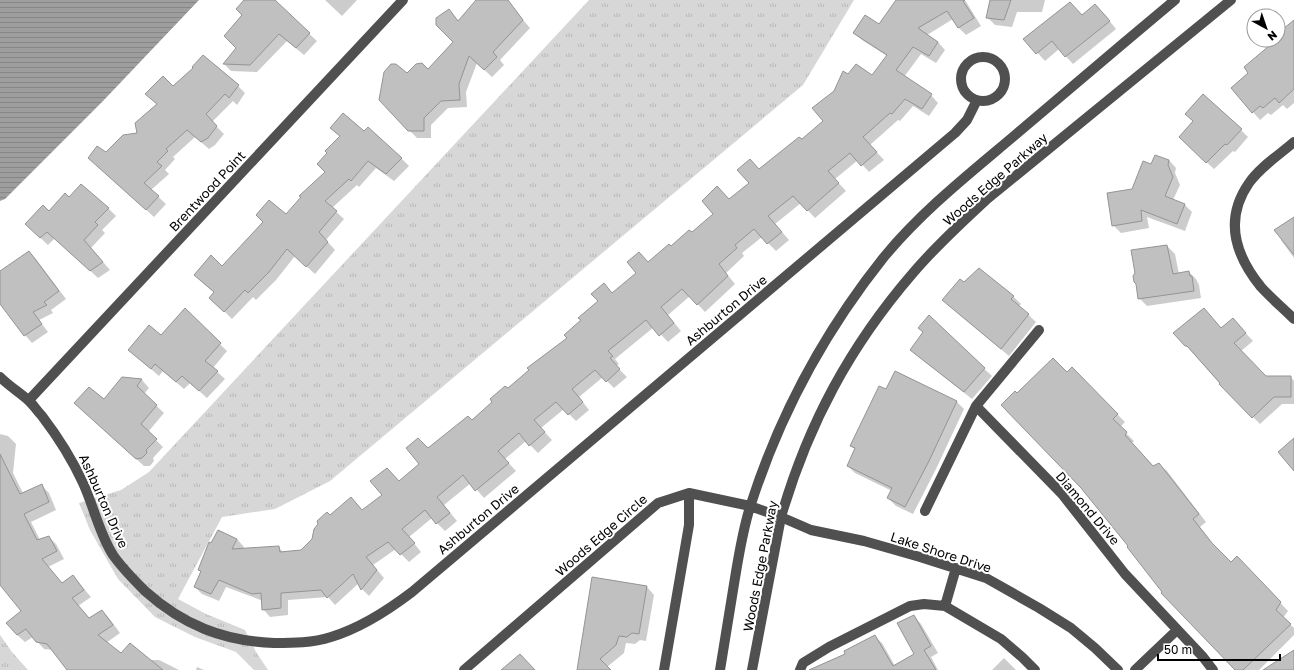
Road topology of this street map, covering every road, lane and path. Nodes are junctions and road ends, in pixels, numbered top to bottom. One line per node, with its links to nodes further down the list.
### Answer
1 (404, 0): 9 (street, Brentwood Point)
2 (1175, 0): 12 (street, Woods Edge Parkway)
3 (1231, 0): 14 (street, Woods Edge Parkway)
4 (977, 100): 4 (street); 9 (street, Ashburton Drive)
5 (1294, 142): 6 (street)
6 (1294, 319)
7 (1039, 330): 10 (street)
8 (0, 377): 9 (street, Ashburton Drive)
9 (29, 400)
10 (976, 406): 13 (street); 17 (street, Diamond Drive)
11 (689, 493): 12 (street, Woods Edge Circle); 18 (street, Woods Edge Circle); 19 (street)
12 (750, 506): 14 (street, Woods Edge Circle); 20 (street, Woods Edge Parkway)
13 (925, 511)
14 (781, 517): 15 (street, Lake Shore Drive); 21 (street, Woods Edge Parkway)
15 (956, 568): 16 (street); 24 (street, Lake Shore Drive)
16 (945, 606): 22 (street); 23 (street)
17 (1177, 630): 25 (street); 26 (street, Diamond Drive)
18 (464, 670)
19 (664, 670)
20 (720, 670)
21 (752, 670)
22 (800, 670)
23 (1035, 670)
24 (1118, 670)
25 (1135, 670)
26 (1213, 670)

